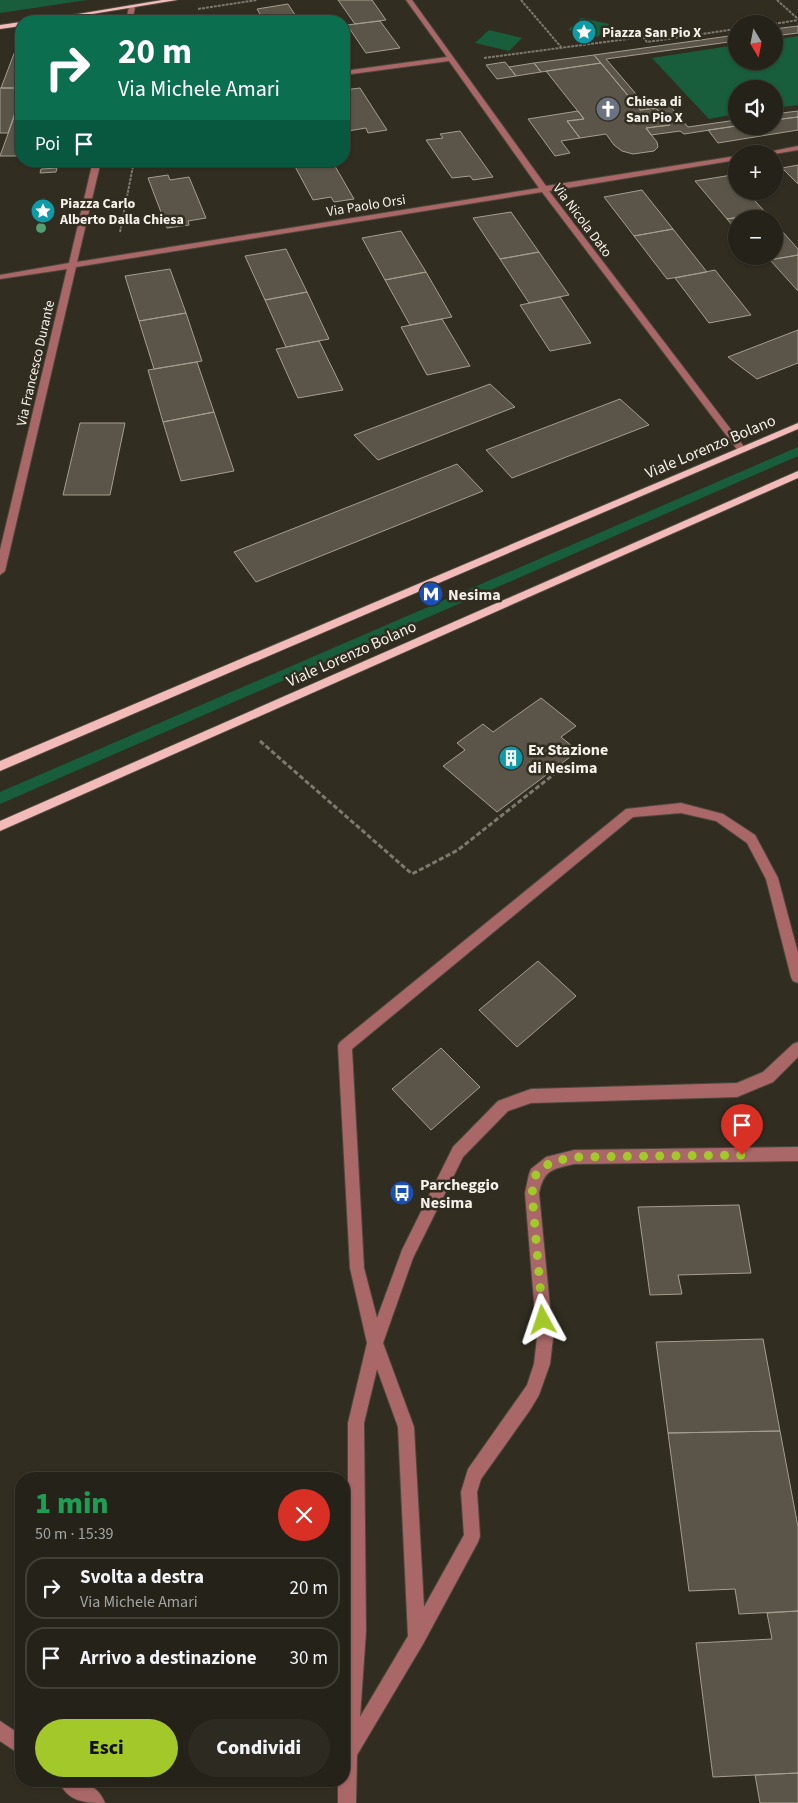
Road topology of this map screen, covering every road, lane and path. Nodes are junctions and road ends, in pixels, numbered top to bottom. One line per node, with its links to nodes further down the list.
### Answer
1 (174, 0): 6 (main road)
2 (257, 0): 7 (path)
3 (409, 0): 16 (street, Via Nicola Dato)
4 (521, 0): 15 (path)
5 (777, 0): 10 (path)
6 (132, 7): 8 (main road); 9 (street)
7 (196, 10)
8 (79, 15)
9 (130, 15)
10 (798, 20): 11 (path)
11 (783, 22)
12 (15, 25): 13 (main road)
13 (0, 28)
14 (728, 30): 15 (path)
15 (561, 48): 17 (path)
16 (450, 59): 18 (street); 23 (street, Via Nicola Dato)
17 (477, 59)
18 (350, 72)
19 (798, 148): 20 (street)
20 (783, 150)
21 (728, 159): 23 (street, Via Paolo Orsi)
22 (96, 167): 24 (street, Via Francesco Durante)
23 (543, 188): 24 (street, Via Paolo Orsi); 27 (street, Via Nicola Dato)
24 (72, 265): 25 (street, Via Paolo Orsi); 29 (street, Via Francesco Durante)
25 (0, 277)
26 (798, 426): 27 (main road, Viale Lorenzo Bolano)
27 (742, 450): 31 (main road, Viale Lorenzo Bolano)
28 (798, 474): 30 (main road, Viale Lorenzo Bolano)
29 (0, 570)
30 (237, 721): 32 (path); 33 (main road, Viale Lorenzo Bolano)
31 (0, 766)
32 (558, 771)
33 (0, 826)
34 (798, 977): 37 (street)
35 (798, 1048): 37 (street)
36 (798, 1154): 38 (street)
37 (375, 1343): 38 (street); 39 (street)
38 (417, 1638): 42 (street)
39 (350, 1723)
40 (0, 1730): 41 (street)
41 (15, 1741)
42 (350, 1751)
43 (76, 1787): 45 (street)
44 (347, 1787): 46 (street)
45 (96, 1803)
46 (347, 1803)

